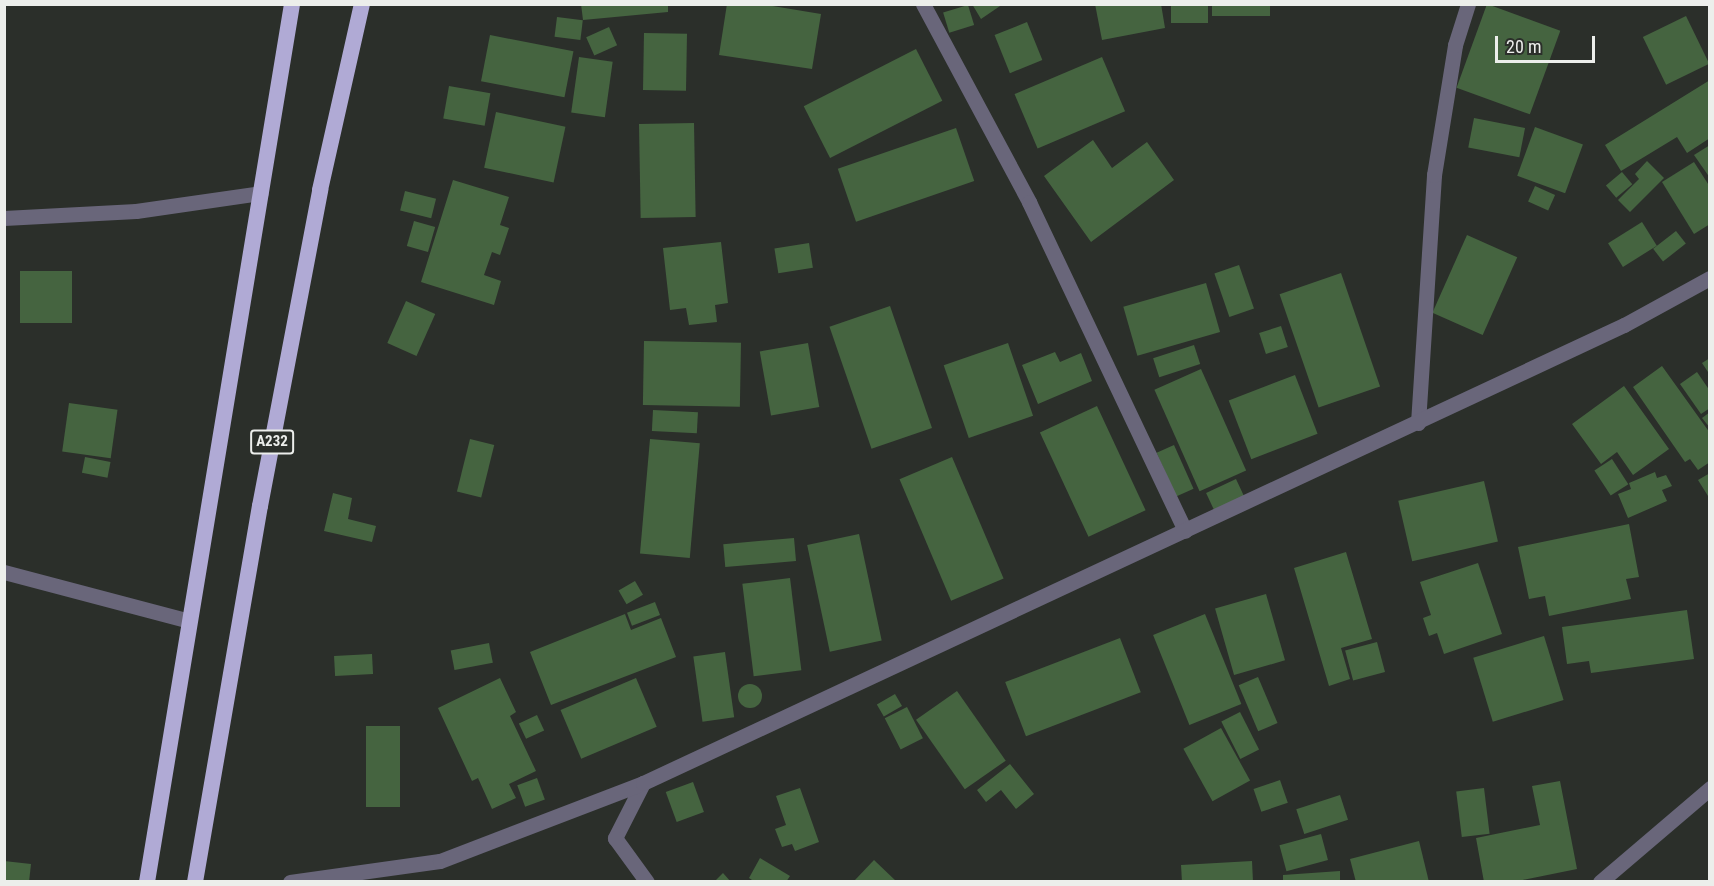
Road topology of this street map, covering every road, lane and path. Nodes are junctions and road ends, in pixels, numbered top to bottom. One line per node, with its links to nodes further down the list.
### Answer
1 (291, 4): 5 (highway)
2 (362, 4): 15 (highway, A232)
3 (923, 4): 9 (street)
4 (1468, 4): 8 (street)
5 (261, 193): 6 (street); 11 (highway)
6 (4, 218)
7 (1710, 278): 8 (street)
8 (1418, 423): 9 (street)
9 (1185, 531): 12 (street)
10 (4, 572): 11 (street)
11 (189, 621): 14 (highway)
12 (643, 783): 16 (street); 17 (street)
13 (1710, 788): 18 (street)
14 (147, 882)
15 (195, 882)
16 (290, 882)
17 (647, 882)
18 (1600, 882)

